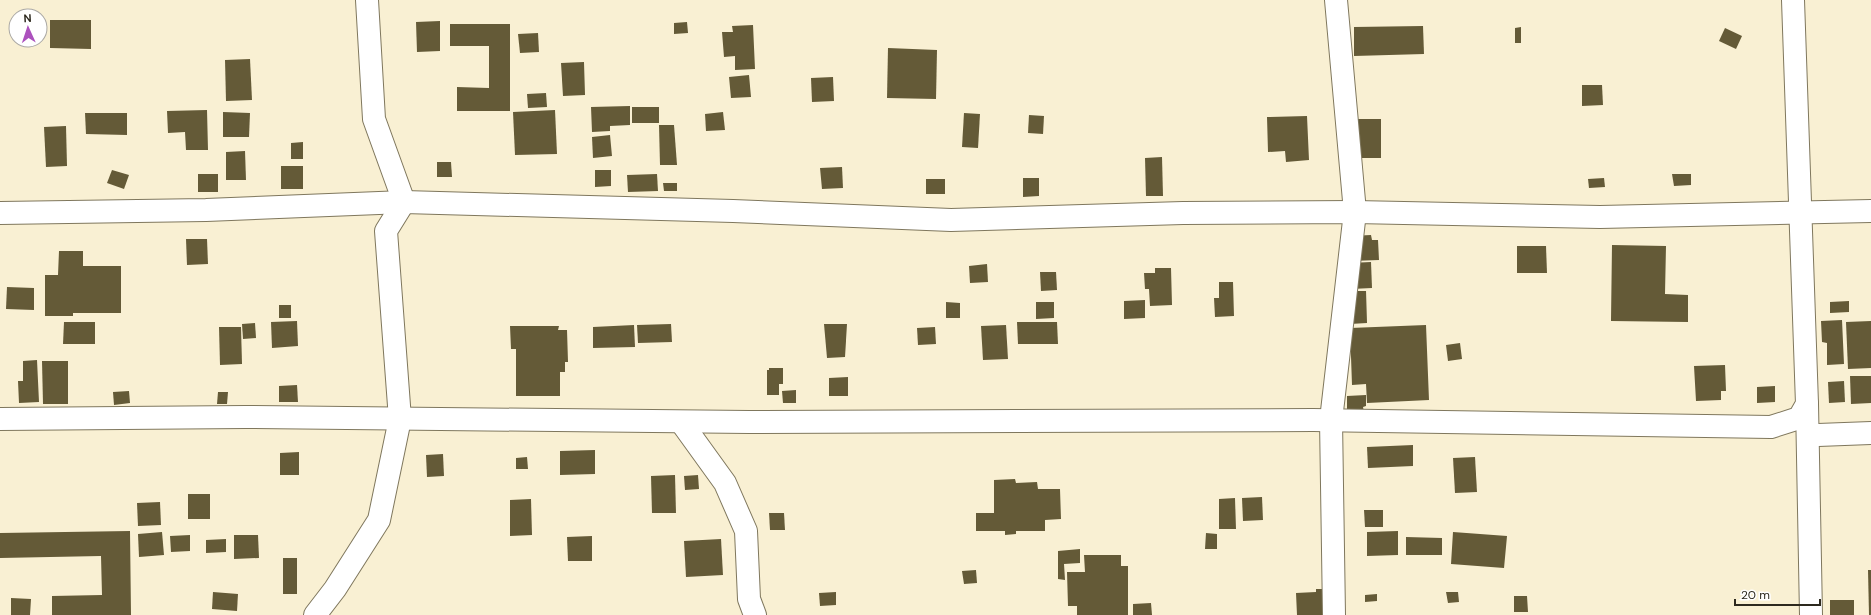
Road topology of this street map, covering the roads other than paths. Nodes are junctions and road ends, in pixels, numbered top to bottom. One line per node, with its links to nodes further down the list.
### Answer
1 (367, 0): 4 (street)
2 (1336, 0): 6 (street)
3 (1793, 0): 8 (street)
4 (404, 202): 6 (street); 7 (street); 10 (street)
5 (1871, 211): 6 (street)
6 (1354, 212): 11 (street)
7 (0, 213)
8 (1807, 404): 11 (street); 18 (street)
9 (0, 419): 10 (street)
10 (400, 419): 12 (street); 15 (street)
11 (1331, 420): 12 (street); 17 (street)
12 (681, 422): 16 (street)
13 (1871, 433): 14 (street)
14 (1818, 435)
15 (315, 615)
16 (755, 615)
17 (1334, 615)
18 (1810, 615)

